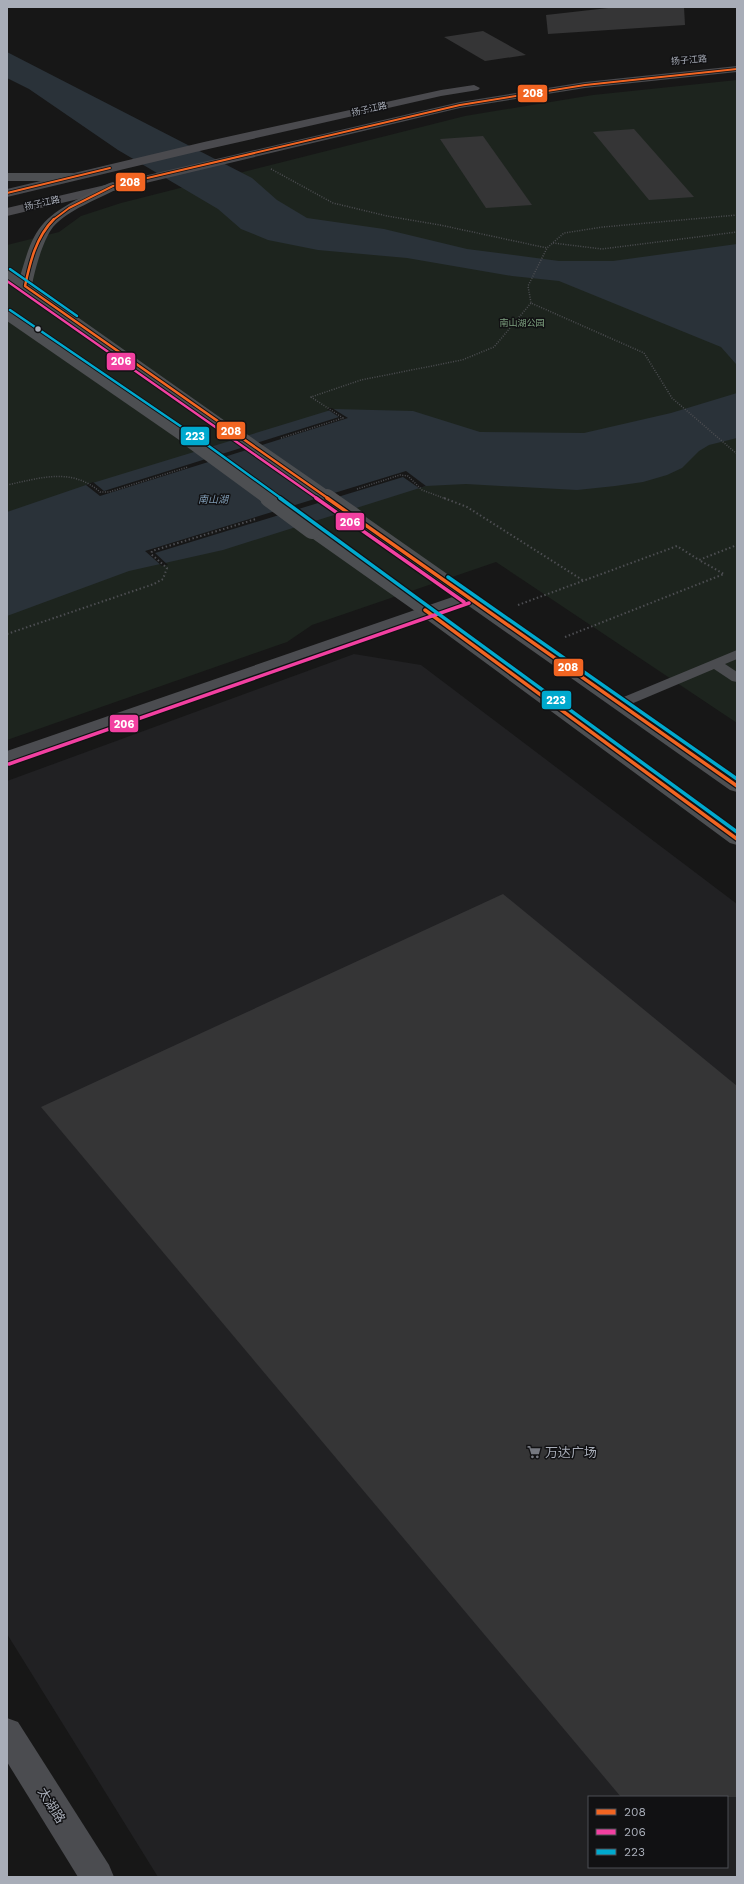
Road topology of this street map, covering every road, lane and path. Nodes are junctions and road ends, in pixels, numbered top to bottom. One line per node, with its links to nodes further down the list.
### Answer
1 (737, 69): 3 (main road, 扬子江路)
2 (485, 86): 5 (main road, 扬子江路)
3 (244, 155): 6 (main road, 扬子江路); 12 (path)
4 (7, 177): 5 (main road)
5 (73, 177): 7 (main road, 扬子江路)
6 (113, 186): 8 (main road, 扬子江路); 14 (main road)
7 (7, 193)
8 (7, 212)
9 (737, 215): 11 (path)
10 (737, 232): 11 (path)
11 (552, 243): 12 (path)
12 (547, 248): 15 (path)
13 (7, 274): 14 (main road)
14 (24, 286): 24 (main road, bridge)
15 (531, 303): 17 (path); 18 (path)
16 (7, 315): 25 (main road, bridge)
17 (320, 402)
18 (737, 454)
19 (355, 489): 23 (path)
20 (257, 519): 27 (path)
21 (737, 545): 22 (path)
22 (700, 560): 23 (path); 28 (path)
23 (584, 581): 26 (path)
24 (467, 598): 25 (street); 26 (main road)
25 (428, 612): 33 (street); 35 (main road)
26 (492, 615): 28 (main road)
27 (7, 634)
28 (539, 647): 32 (main road)
29 (737, 654): 30 (lane)
30 (714, 663): 31 (lane); 32 (lane)
31 (737, 678)
32 (619, 704): 34 (main road)
33 (7, 758)
34 (737, 786)
35 (737, 839)
36 (7, 1733): 37 (street, 太湖路)
37 (97, 1877)

